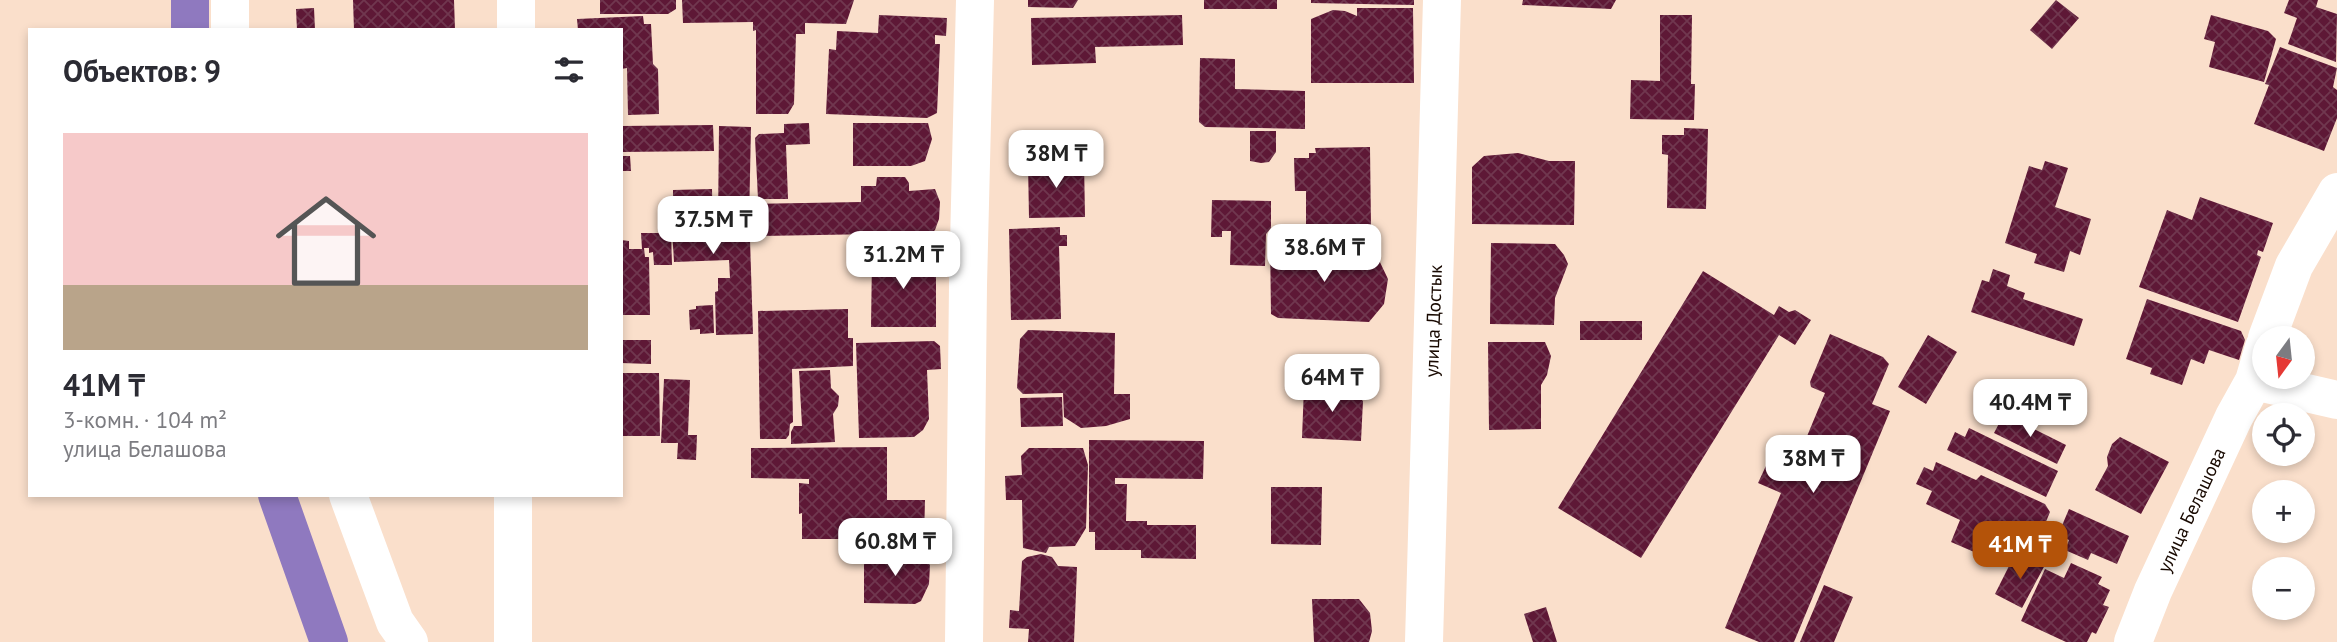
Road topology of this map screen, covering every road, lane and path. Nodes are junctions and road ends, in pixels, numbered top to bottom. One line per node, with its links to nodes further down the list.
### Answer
1 (230, 0): 5 (street)
2 (516, 0): 6 (street)
3 (975, 0): 16 (street)
4 (1442, 0): 17 (street, улица Достык)
5 (230, 28)
6 (516, 28)
7 (2337, 192): 8 (street)
8 (2272, 326)
9 (2252, 379): 18 (street, улица Белашова)
10 (2313, 389): 11 (street, улица Белашова)
11 (2337, 400)
12 (349, 497): 14 (street)
13 (513, 497): 15 (street)
14 (409, 642)
15 (513, 642)
16 (964, 642)
17 (1424, 642)
18 (2133, 642)

